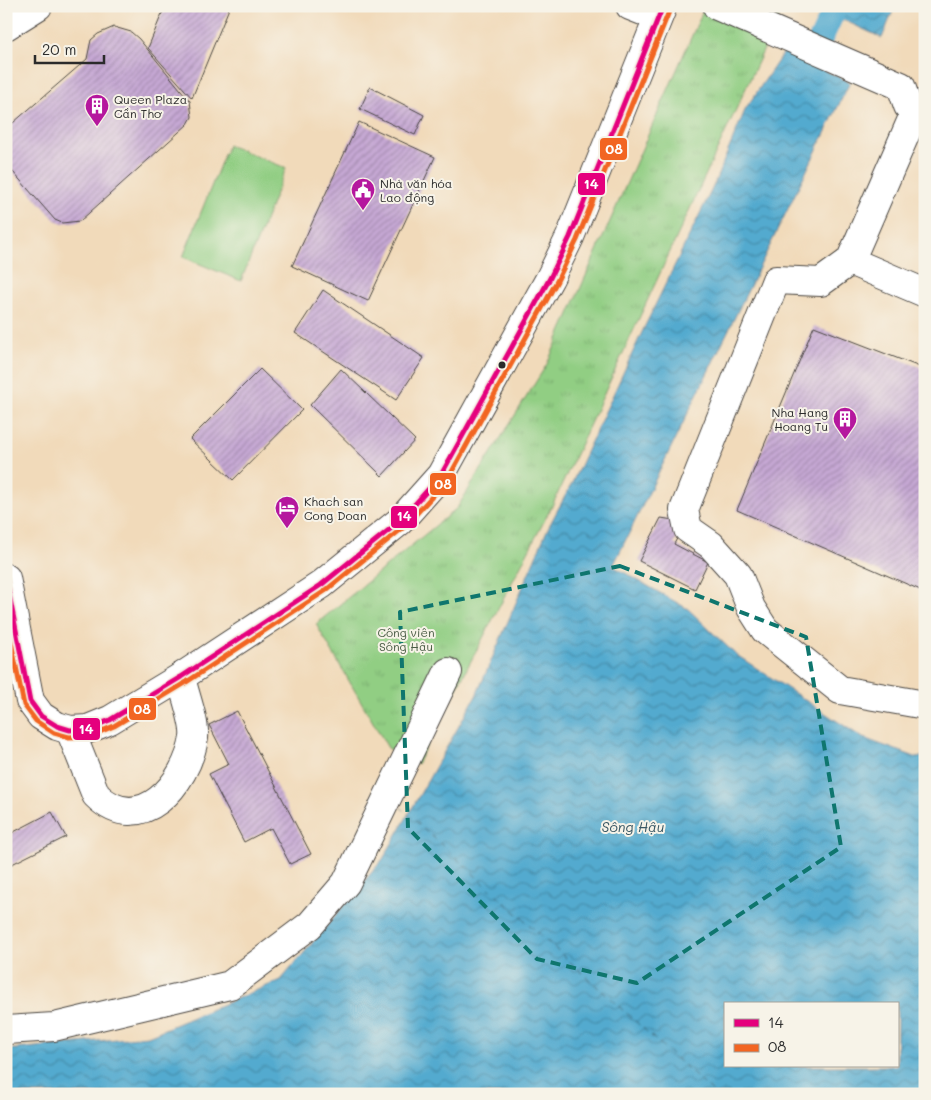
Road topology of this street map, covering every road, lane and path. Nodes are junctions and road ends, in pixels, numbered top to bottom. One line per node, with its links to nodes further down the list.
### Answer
1 (38, 6): 5 (street)
2 (630, 6): 4 (street)
3 (717, 6): 6 (street)
4 (660, 12): 11 (street)
5 (6, 26)
6 (920, 112): 7 (street)
7 (850, 261): 8 (street); 12 (street)
8 (925, 293)
9 (6, 578): 13 (street)
10 (448, 672): 14 (street)
11 (181, 677): 13 (street); 13 (street)
12 (925, 705)
13 (70, 730)
14 (6, 1030)

